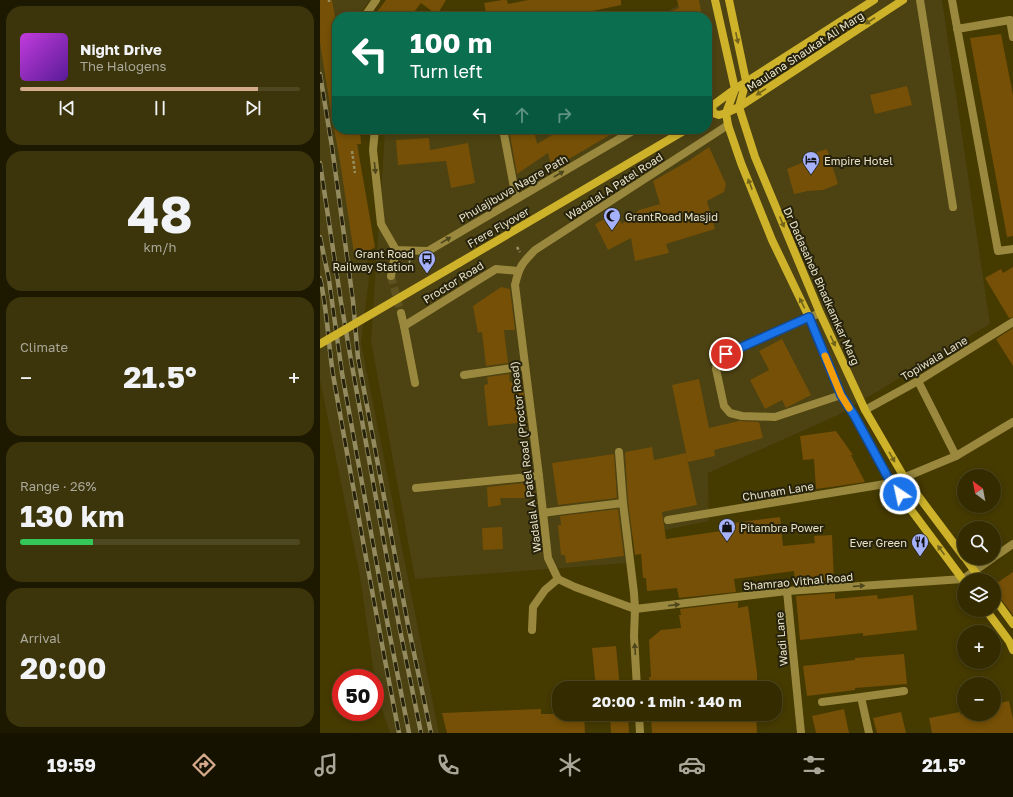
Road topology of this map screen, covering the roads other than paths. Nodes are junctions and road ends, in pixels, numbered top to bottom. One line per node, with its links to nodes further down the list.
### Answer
1 (376, 0): 8 (street)
2 (715, 0): 12 (main road)
3 (729, 0): 11 (main road, one-way to 11)
4 (874, 0): 11 (main road, Maulana Shaukat Ali Marg)
5 (903, 0): 14 (main road, Maulana Shaukat Ali Marg, one-way to 14)
6 (920, 0): 23 (street)
7 (952, 0): 9 (street)
8 (367, 12)
9 (957, 29): 10 (street); 24 (street)
10 (1013, 36)
11 (746, 81): 12 (main road, Maulana Shaukat Ali Marg); 14 (main road)
12 (734, 89): 13 (main road, Maulana Shaukat Ali Marg); 15 (main road)
13 (712, 106)
14 (739, 107): 15 (main road, Maulana Shaukat Ali Marg); 29 (main road, Dr Dadasaheb Bhadkamkar Marg, one-way to 29)
15 (726, 113): 16 (main road); 17 (main road)
16 (712, 115)
17 (728, 125): 26 (street, Wadalal A Patel Road); 30 (main road, one-way to 17)
18 (375, 134): 25 (street, one-way to 25)
19 (504, 134): 22 (street)
20 (627, 134): 22 (street, Phulajibuva Nagre Path, one-way to 20)
21 (678, 134): 33 (main road, Frere Flyover, bridge)
22 (516, 198): 25 (street, Phulajibuva Nagre Path, one-way to 22)
23 (953, 207)
24 (1013, 248)
25 (396, 250): 27 (street)
26 (518, 271): 32 (street, Proctor Road); 34 (street, Wadalal A Patel Road (Proctor Road))
27 (391, 276)
28 (401, 313): 32 (street)
29 (820, 313): 30 (street); 39 (main road, Dr Dadasaheb Bhadkamkar Marg, one-way to 39)
30 (809, 317): 38 (main road); 38 (street)
31 (1013, 322): 36 (street, Topiwala Lane)
32 (404, 326): 37 (street)
33 (320, 344)
34 (525, 366): 35 (street); 43 (street, Wadalal A Patel Road (Proctor Road))
35 (464, 375)
36 (918, 381): 39 (street, Topiwala Lane); 42 (street)
37 (415, 383)
38 (841, 395): 45 (main road)
39 (865, 410): 44 (main road, Dr Dadasaheb Bhadkamkar Marg, one-way to 44)
40 (1013, 422): 42 (street, Chunam Lane)
41 (619, 452): 47 (street)
42 (956, 456): 44 (street, Chunam Lane)
43 (540, 476): 46 (street); 48 (street, Wadalal A Patel Road (Proctor Road))
44 (904, 477): 45 (street, Chunam Lane); 50 (main road, Dr Dadasaheb Bhadkamkar Marg)
45 (891, 483): 49 (street, Chunam Lane); 51 (main road)
46 (416, 488)
47 (623, 503): 48 (street); 65 (street)
48 (544, 513): 61 (street, Wadalal A Patel Road (Proctor Road))
49 (668, 520)
50 (936, 521): 51 (main road); 53 (main road, Dr Dadasaheb Bhadkamkar Marg)
51 (925, 529): 58 (main road, one-way to 51)
52 (1013, 544): 54 (street)
53 (957, 548)
54 (1001, 552)
55 (970, 565): 57 (main road, Dr Dadasaheb Bhadkamkar Marg)
56 (982, 565): 57 (street)
57 (974, 570): 59 (street); 60 (main road, Dr Dadasaheb Bhadkamkar Marg)
58 (958, 573)
59 (971, 573)
60 (976, 573)
61 (558, 579): 65 (street); 68 (street)
62 (957, 580): 63 (street, Shamrao Vithal Road, one-way to 62)
63 (788, 591): 65 (street, Shamrao Vithal Road, one-way to 63); 76 (street, Wadi Lane)
64 (1001, 608): 67 (main road)
65 (635, 609): 70 (street, one-way to 65)
66 (991, 617): 69 (main road)
67 (1013, 624)
68 (532, 630)
69 (1013, 650)
70 (637, 681)
71 (904, 691): 72 (street)
72 (861, 697): 73 (street); 77 (street)
73 (822, 702)
74 (639, 721): 75 (street)
75 (640, 733)
76 (801, 733)
77 (869, 733)

